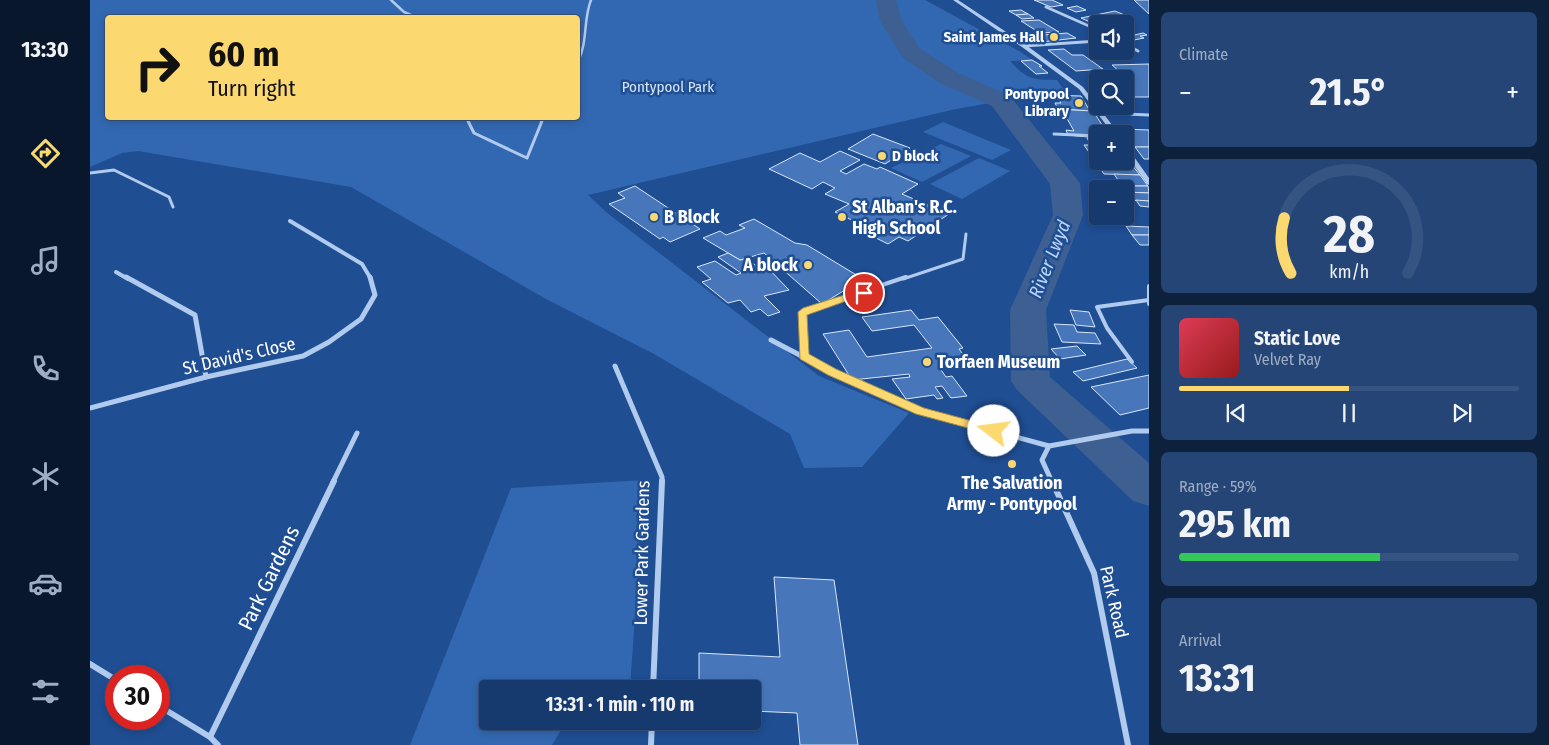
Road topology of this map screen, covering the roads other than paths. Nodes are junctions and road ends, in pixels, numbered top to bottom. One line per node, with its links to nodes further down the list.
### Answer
1 (390, 0): 5 (lane)
2 (591, 0): 11 (lane)
3 (954, 0): 8 (street)
4 (1046, 7): 6 (street)
5 (411, 15)
6 (1089, 26)
7 (1089, 42): 8 (street)
8 (1024, 46): 12 (street)
9 (1134, 49): 10 (street)
10 (1138, 51)
11 (580, 58)
12 (1089, 98)
13 (1134, 114): 14 (street)
14 (1149, 115)
15 (468, 120): 16 (lane)
16 (542, 120)
17 (1054, 134): 18 (lane)
18 (1089, 136)
19 (1134, 161): 21 (street)
20 (90, 172): 22 (lane)
21 (1148, 181)
22 (173, 207)
23 (290, 221): 33 (street, St David's Close)
24 (966, 234): 30 (lane)
25 (116, 272): 33 (street)
26 (1149, 286): 27 (lane)
27 (1149, 300): 28 (lane); 31 (lane)
28 (1149, 304)
29 (772, 340): 30 (street)
30 (804, 356): 37 (street)
31 (1132, 362)
32 (615, 366): 40 (street, Lower Park Gardens)
33 (206, 377): 34 (street, St David's Close)
34 (90, 408)
35 (1149, 431): 37 (street)
36 (357, 432): 43 (street, Park Gardens)
37 (1049, 446): 46 (street, Park Road)
38 (90, 664): 39 (street)
39 (105, 673)
40 (654, 680)
41 (170, 713): 43 (street)
42 (652, 730): 45 (street)
43 (210, 737): 44 (street)
44 (218, 745)
45 (651, 745)
46 (1128, 745)

